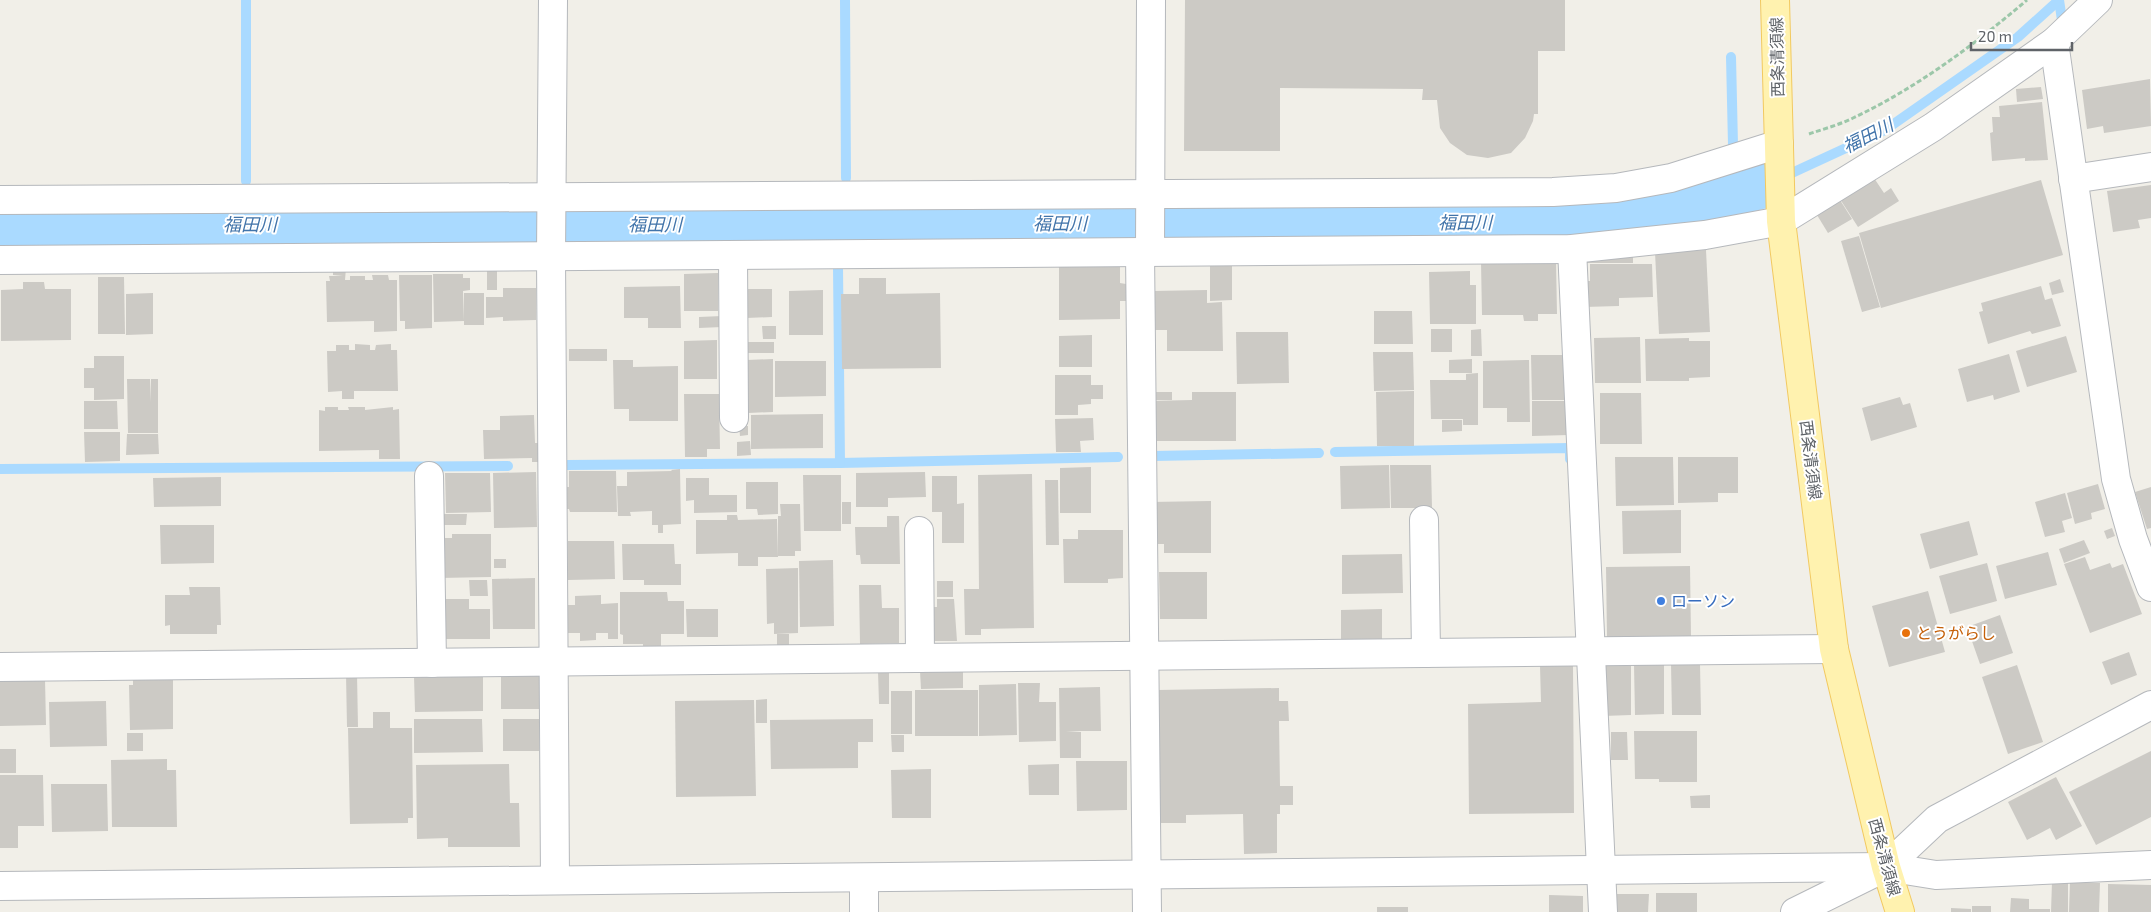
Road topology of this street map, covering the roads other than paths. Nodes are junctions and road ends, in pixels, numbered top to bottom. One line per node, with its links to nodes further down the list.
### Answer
1 (553, 0): 11 (street)
2 (1151, 0): 9 (street)
3 (1776, 0): 6 (main road, 西条清須線)
4 (2098, 0): 5 (street)
5 (2054, 42): 8 (street); 12 (street)
6 (1779, 152): 9 (street); 12 (main road, 西条清須線)
7 (2151, 167): 8 (street)
8 (2073, 179): 22 (street)
9 (1150, 197): 11 (street); 13 (street)
10 (0, 200): 11 (street)
11 (553, 201): 16 (street)
12 (1780, 212): 14 (street); 23 (main road, 西条清須線)
13 (1147, 249): 14 (street); 15 (street); 26 (street)
14 (1572, 249): 24 (street)
15 (733, 255): 16 (street); 18 (street)
16 (551, 256): 17 (street); 28 (street)
17 (0, 260)
18 (734, 418)
19 (429, 476): 29 (street)
20 (1424, 520): 25 (street)
21 (919, 531): 27 (street)
22 (2151, 587)
23 (1834, 649): 24 (street); 33 (main road, 西条清須線)
24 (1591, 651): 25 (street); 34 (street)
25 (1426, 653): 26 (street)
26 (1144, 656): 27 (street); 35 (street)
27 (920, 658): 28 (street)
28 (554, 662): 29 (street); 37 (street)
29 (432, 663): 30 (street)
30 (0, 668)
31 (2151, 705): 33 (street)
32 (2151, 865): 33 (street)
33 (1886, 867): 34 (street); 42 (street); 43 (main road, 西条清須線)
34 (1601, 871): 35 (street); 41 (street)
35 (1146, 876): 36 (street); 40 (street)
36 (864, 878): 37 (street); 39 (street)
37 (555, 880): 38 (street)
38 (0, 886)
39 (864, 912)
40 (1146, 912)
41 (1603, 912)
42 (1795, 912)
43 (1900, 912)

